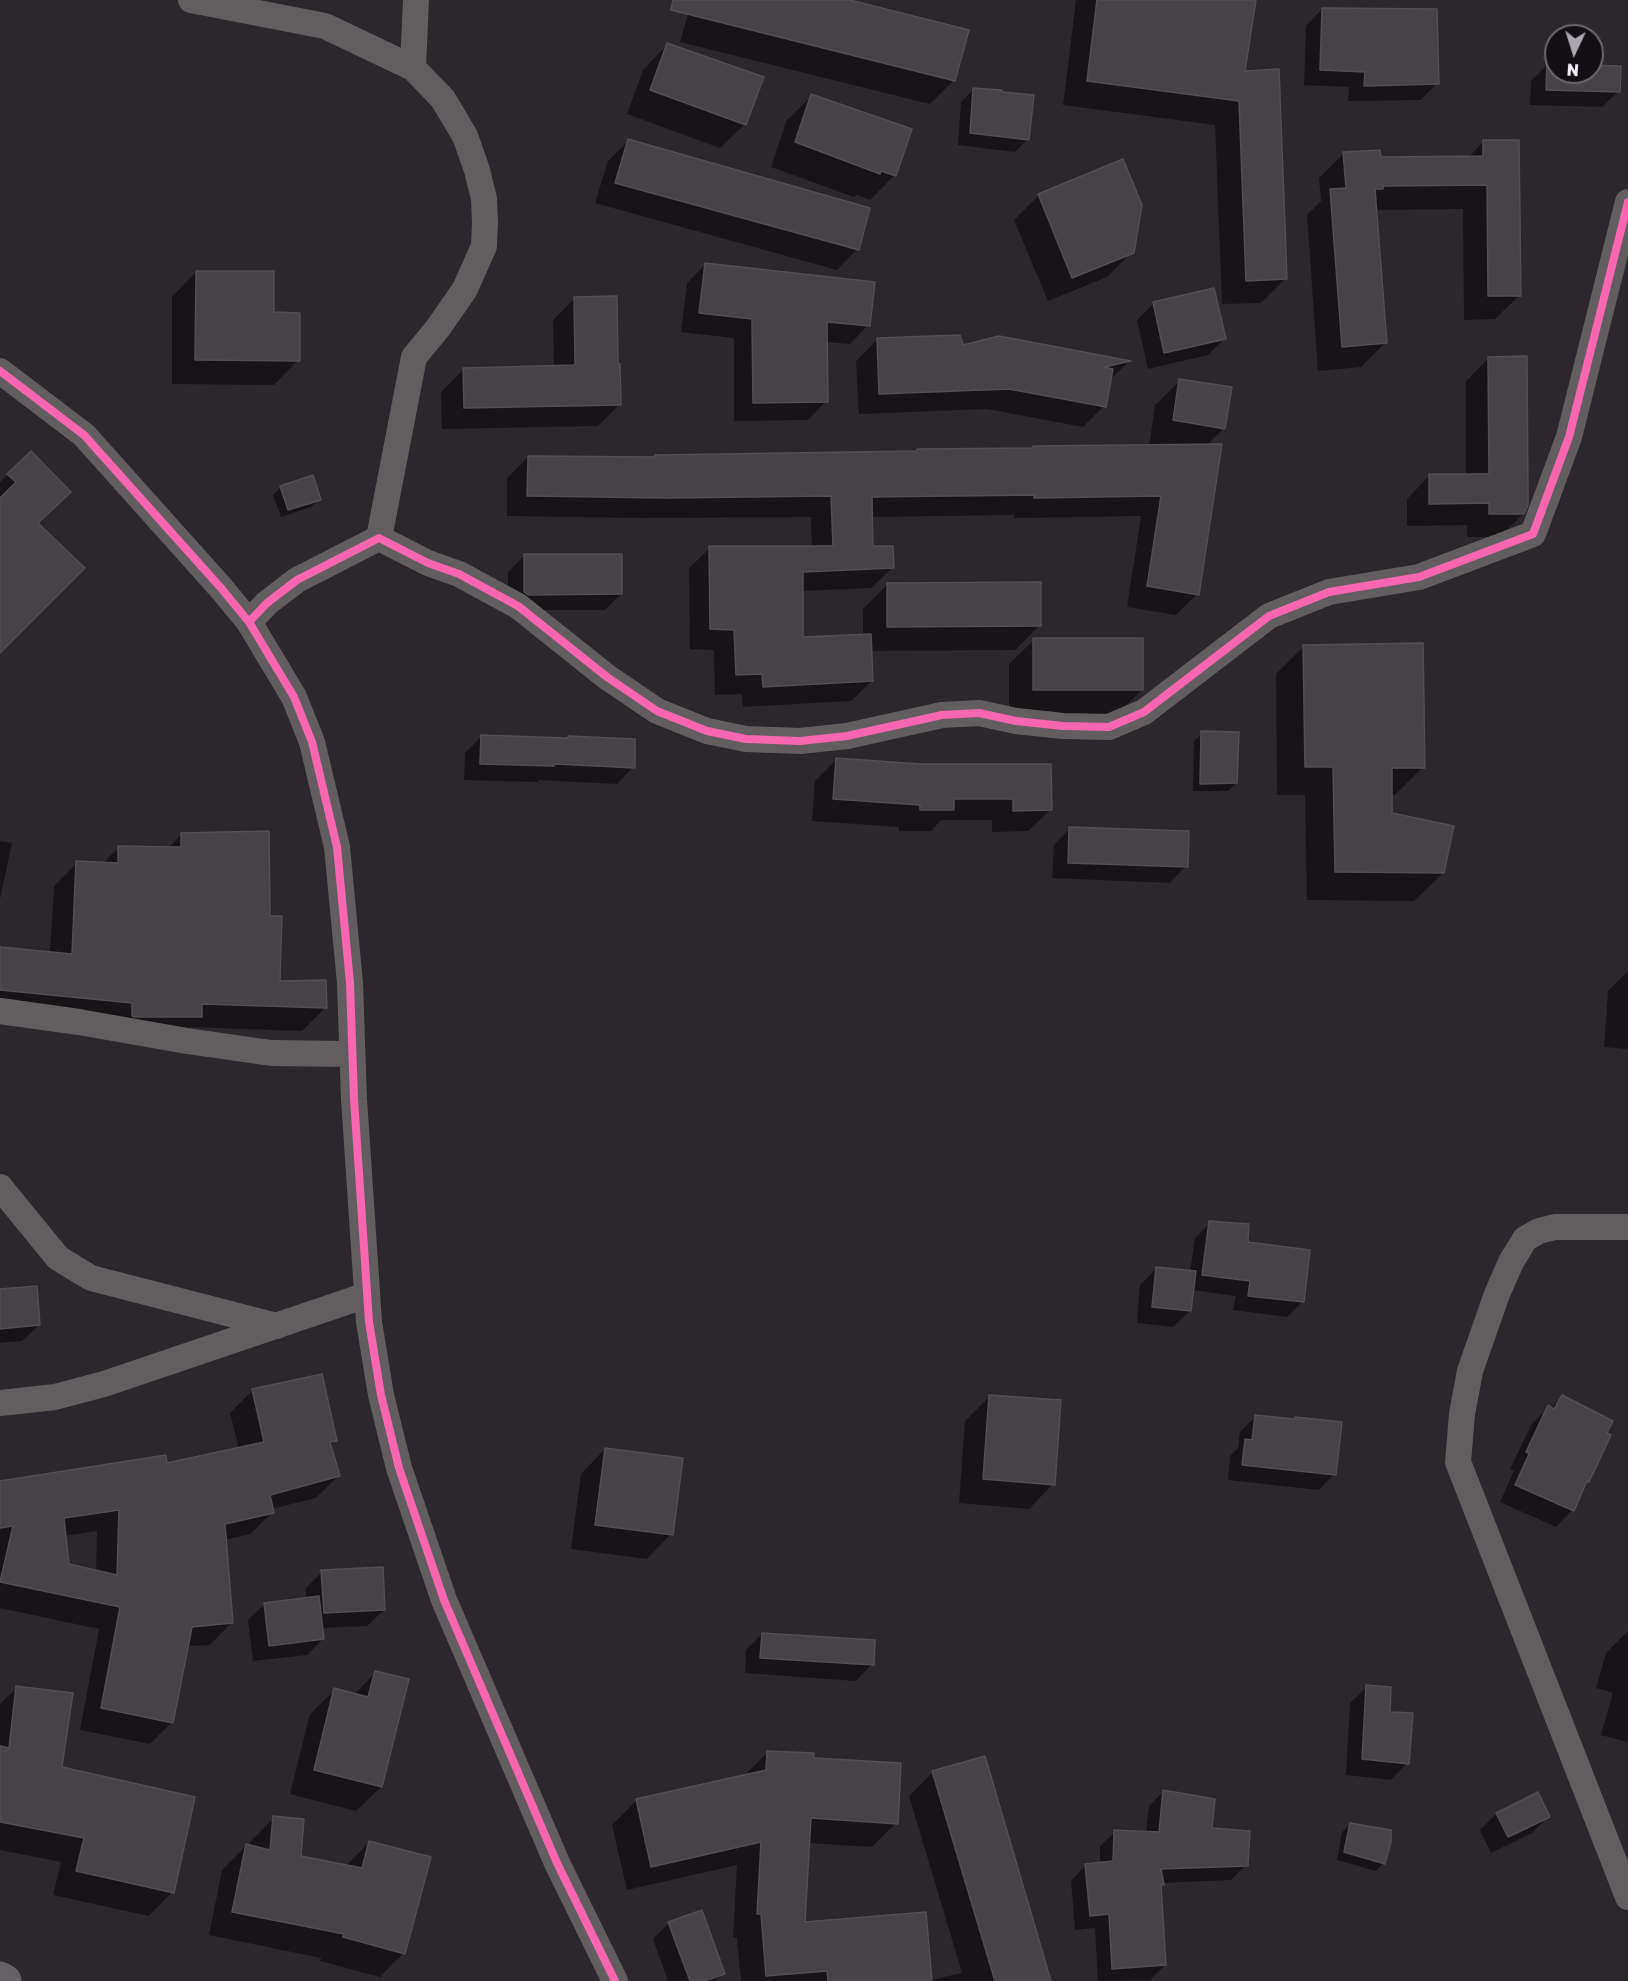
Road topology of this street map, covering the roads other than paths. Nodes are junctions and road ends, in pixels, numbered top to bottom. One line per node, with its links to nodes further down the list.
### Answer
1 (191, 0): 3 (street)
2 (416, 0): 3 (street)
3 (413, 68): 6 (street)
4 (1628, 202): 6 (street)
5 (0, 371): 7 (street)
6 (379, 538): 7 (street)
7 (249, 622): 9 (street)
8 (0, 1011): 9 (street)
9 (352, 1054): 12 (street)
10 (0, 1187): 13 (street)
11 (1628, 1227): 15 (street)
12 (367, 1295): 13 (street); 18 (street)
13 (277, 1326): 14 (street)
14 (0, 1403)
15 (1628, 1897)
16 (0, 1978): 17 (main road)
17 (5, 1981)
18 (615, 1981)

